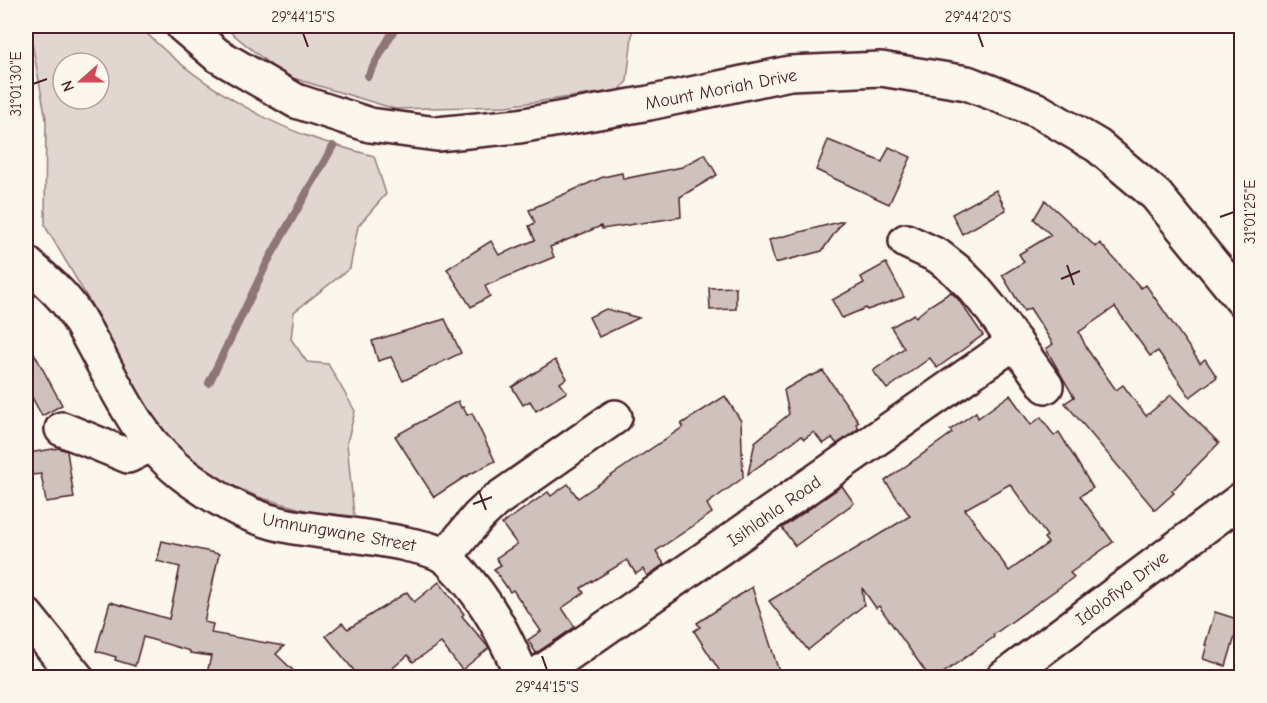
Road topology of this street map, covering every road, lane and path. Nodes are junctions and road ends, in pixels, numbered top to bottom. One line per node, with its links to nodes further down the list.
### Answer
1 (183, 26): 4 (street, Mount Moriah Drive)
2 (906, 241): 5 (street)
3 (26, 263): 9 (street, Umnungwane Street)
4 (1242, 300)
5 (1015, 342): 6 (street); 15 (street, Isihlahla Road)
6 (1046, 386)
7 (615, 417): 11 (street)
8 (62, 429): 9 (street)
9 (152, 444): 11 (street, Umnungwane Street)
10 (1242, 499): 16 (street, Idolofiya Drive)
11 (445, 557): 14 (street, Umnungwane Street)
12 (26, 615): 13 (street)
13 (77, 678)
14 (523, 678)
15 (532, 678)
16 (1003, 678)

